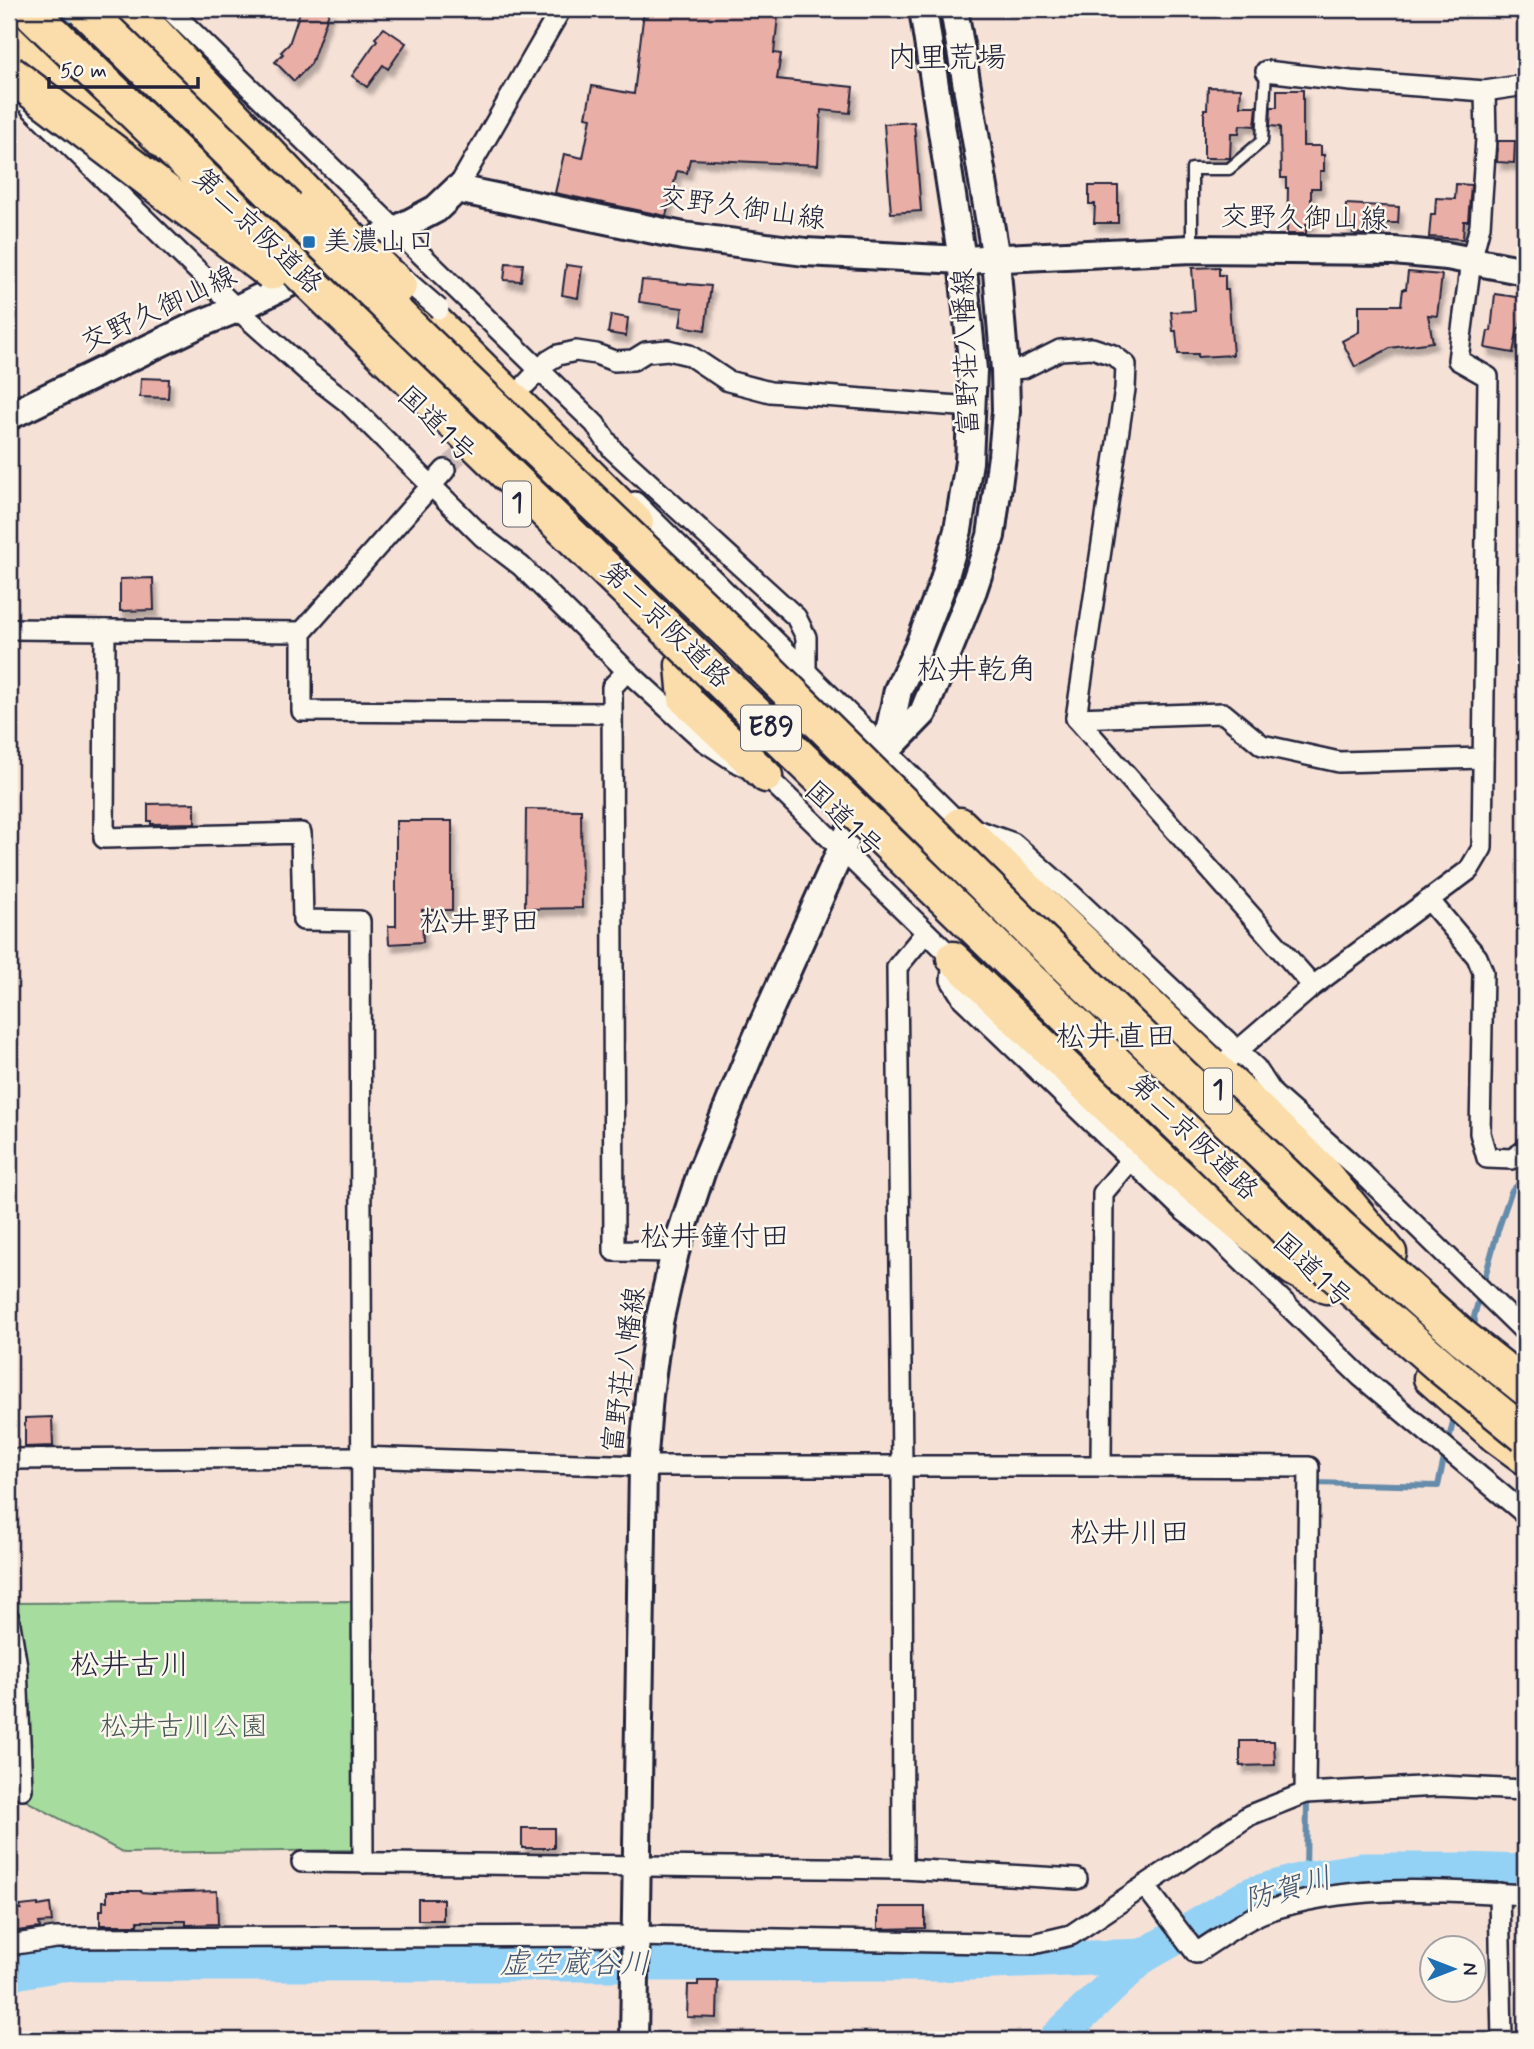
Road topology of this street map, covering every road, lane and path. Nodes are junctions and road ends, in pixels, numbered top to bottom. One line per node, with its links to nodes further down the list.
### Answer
1 (27, 9): 22 (highway, 第二京阪道路 / E89, bridge)
2 (84, 9): 54 (highway, 第二京阪道路 / E89, bridge)
3 (133, 9): 14 (highway, 1)
4 (169, 9): 15 (street)
5 (561, 9): 13 (street)
6 (923, 9): 18 (main road, 富野荘八幡線)
7 (954, 9): 17 (main road, 富野荘八幡線)
8 (9, 37): 33 (highway, 国道1号 / 1, bridge)
9 (1266, 71): 11 (street); 16 (lane)
10 (1525, 85): 11 (street)
11 (1485, 91): 19 (street)
12 (13, 92): 21 (street); 22 (highway, bridge)
13 (457, 189): 15 (main road, 交野久御山線); 18 (main road, 交野久御山線)
14 (315, 201): 34 (street, bridge); 50 (highway, 1, bridge)
15 (396, 230): 21 (main road, 交野久御山線); 24 (street)
16 (1192, 249): 17 (main road, 交野久御山線); 19 (main road, 交野久御山線)
17 (996, 259): 18 (main road, 交野久御山線); 23 (main road, 富野荘八幡線)
18 (962, 260): 25 (main road, 富野荘八幡線)
19 (1471, 261): 20 (main road, 交野久御山線); 38 (street)
20 (1525, 271)
21 (237, 309): 26 (main road, 交野久御山線); 28 (street)
22 (396, 368): 55 (highway, 第二京阪道路 / E89, bridge)
23 (1005, 369): 36 (street); 37 (main road, 富野荘八幡線)
24 (532, 377): 25 (street); 34 (street)
25 (972, 407): 37 (main road, 富野荘八幡線)
26 (9, 416)
27 (445, 470): 28 (street)
28 (431, 485): 31 (street); 32 (street)
29 (9, 629): 30 (street)
30 (105, 630): 31 (street); 56 (street)
31 (302, 632): 35 (street)
32 (627, 671): 35 (street); 39 (street)
33 (688, 671): 39 (highway); 51 (highway, 国道1号 / 1)
34 (806, 671): 37 (street)
35 (612, 713): 49 (street)
36 (1076, 718): 38 (street); 45 (street)
37 (886, 752): 40 (street); 41 (main road, 富野荘八幡線)
38 (1483, 758): 42 (street)
39 (766, 776): 41 (street)
40 (960, 824): 46 (street); 50 (highway)
41 (842, 849): 43 (street); 49 (main road, 富野荘八幡線)
42 (1429, 900): 45 (street); 47 (street)
43 (926, 932): 44 (street); 61 (street)
44 (953, 958): 48 (street); 51 (highway)
45 (1313, 986): 46 (street)
46 (1231, 1056): 52 (street)
47 (1525, 1150)
48 (1136, 1154): 59 (street); 62 (street)
49 (675, 1252): 60 (main road, 富野荘八幡線)
50 (1390, 1253): 53 (highway, 1)
51 (1327, 1287): 57 (highway, 国道1号 / 1)
52 (1525, 1332)
53 (1525, 1370)
54 (1525, 1387)
55 (1525, 1435)
56 (362, 1457): 58 (street); 60 (street); 69 (street)
57 (1525, 1458)
58 (9, 1459)
59 (1101, 1465): 61 (street); 67 (street)
60 (643, 1466): 61 (street); 70 (main road, 富野荘八幡線)
61 (902, 1466): 71 (street)
62 (1525, 1514)
63 (9, 1618): 64 (street)
64 (13, 1666): 65 (street)
65 (22, 1789)
66 (1525, 1790): 67 (street)
67 (1305, 1793): 73 (street)
68 (302, 1862): 69 (street)
69 (363, 1863): 70 (street)
70 (637, 1866): 71 (street); 76 (main road, 富野荘八幡線)
71 (903, 1869): 72 (street)
72 (1077, 1879)
73 (1145, 1886): 74 (street); 76 (street)
74 (1499, 1893): 75 (street); 79 (street)
75 (1525, 1895)
76 (636, 1941): 77 (street); 78 (main road, 富野荘八幡線)
77 (9, 1945)
78 (634, 2040)
79 (1502, 2040)

